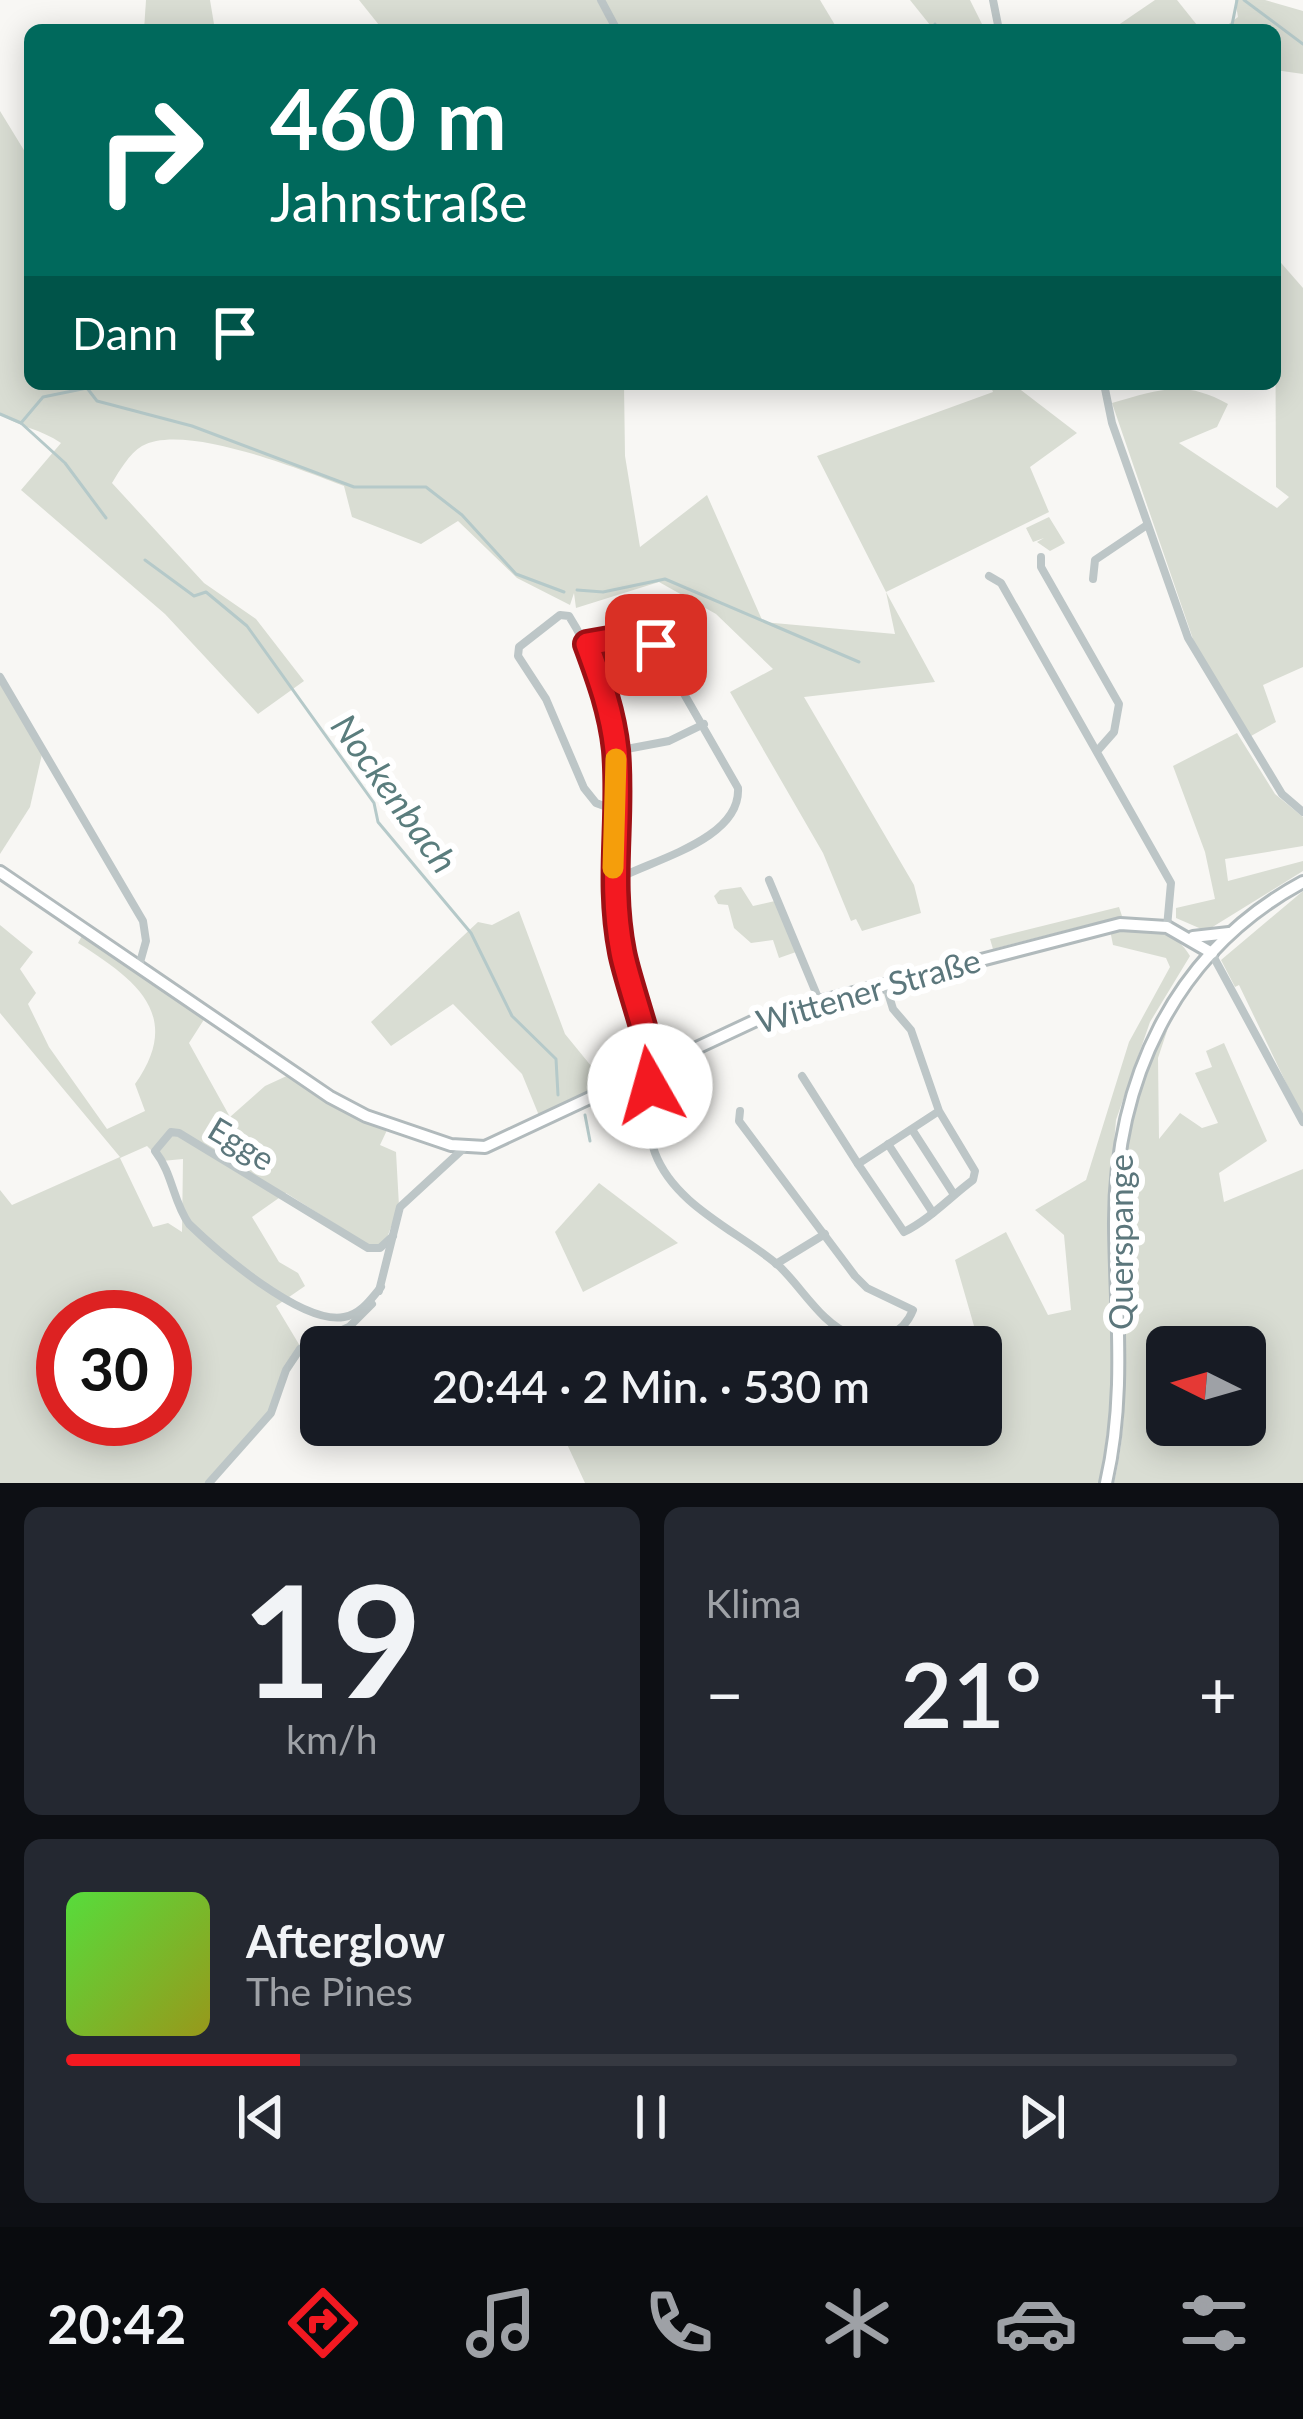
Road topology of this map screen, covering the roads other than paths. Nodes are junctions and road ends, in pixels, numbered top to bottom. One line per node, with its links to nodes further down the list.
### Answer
1 (1106, 390): 2 (street)
2 (1147, 525): 5 (street); 12 (street)
3 (1041, 557): 9 (street)
4 (989, 576): 9 (street)
5 (1093, 579)
6 (587, 644): 8 (street); 10 (street); 11 (street)
7 (0, 677): 21 (street)
8 (704, 724): 10 (street); 15 (street)
9 (1099, 749): 17 (street)
10 (616, 751): 11 (street)
11 (615, 810): 15 (street)
12 (1303, 812)
13 (0, 872): 21 (main road)
14 (769, 880): 24 (street)
15 (614, 881): 25 (street)
16 (1303, 882): 18 (main road)
17 (1167, 927): 19 (main road, Wittener Straße); 23 (main road, Wittener Straße)
18 (1228, 933): 19 (main road); 20 (main road)
19 (1190, 936): 20 (main road, Wittener Straße); 22 (main road)
20 (1211, 952): 22 (main road, Querspange); 29 (street)
21 (139, 966): 32 (main road)
22 (1194, 973): 41 (main road, Querspange)
23 (885, 982): 24 (main road, Wittener Straße); 27 (street)
24 (818, 1000): 25 (main road, Wittener Straße)
25 (651, 1069): 32 (main road, Wittener Straße); 38 (street)
26 (802, 1076): 33 (street)
27 (939, 1111): 30 (street); 34 (street)
28 (740, 1112): 36 (street)
29 (1303, 1122)
30 (913, 1131): 31 (street); 34 (street)
31 (888, 1144): 33 (street); 35 (street)
32 (463, 1148): 37 (street)
33 (858, 1164): 35 (street)
34 (953, 1193): 35 (street)
35 (934, 1214)
36 (825, 1234): 38 (street); 38 (street)
37 (393, 1235): 39 (street); 39 (street, Egge)
38 (776, 1264)
39 (381, 1286): 40 (street)
40 (209, 1483)
41 (1106, 1483)

